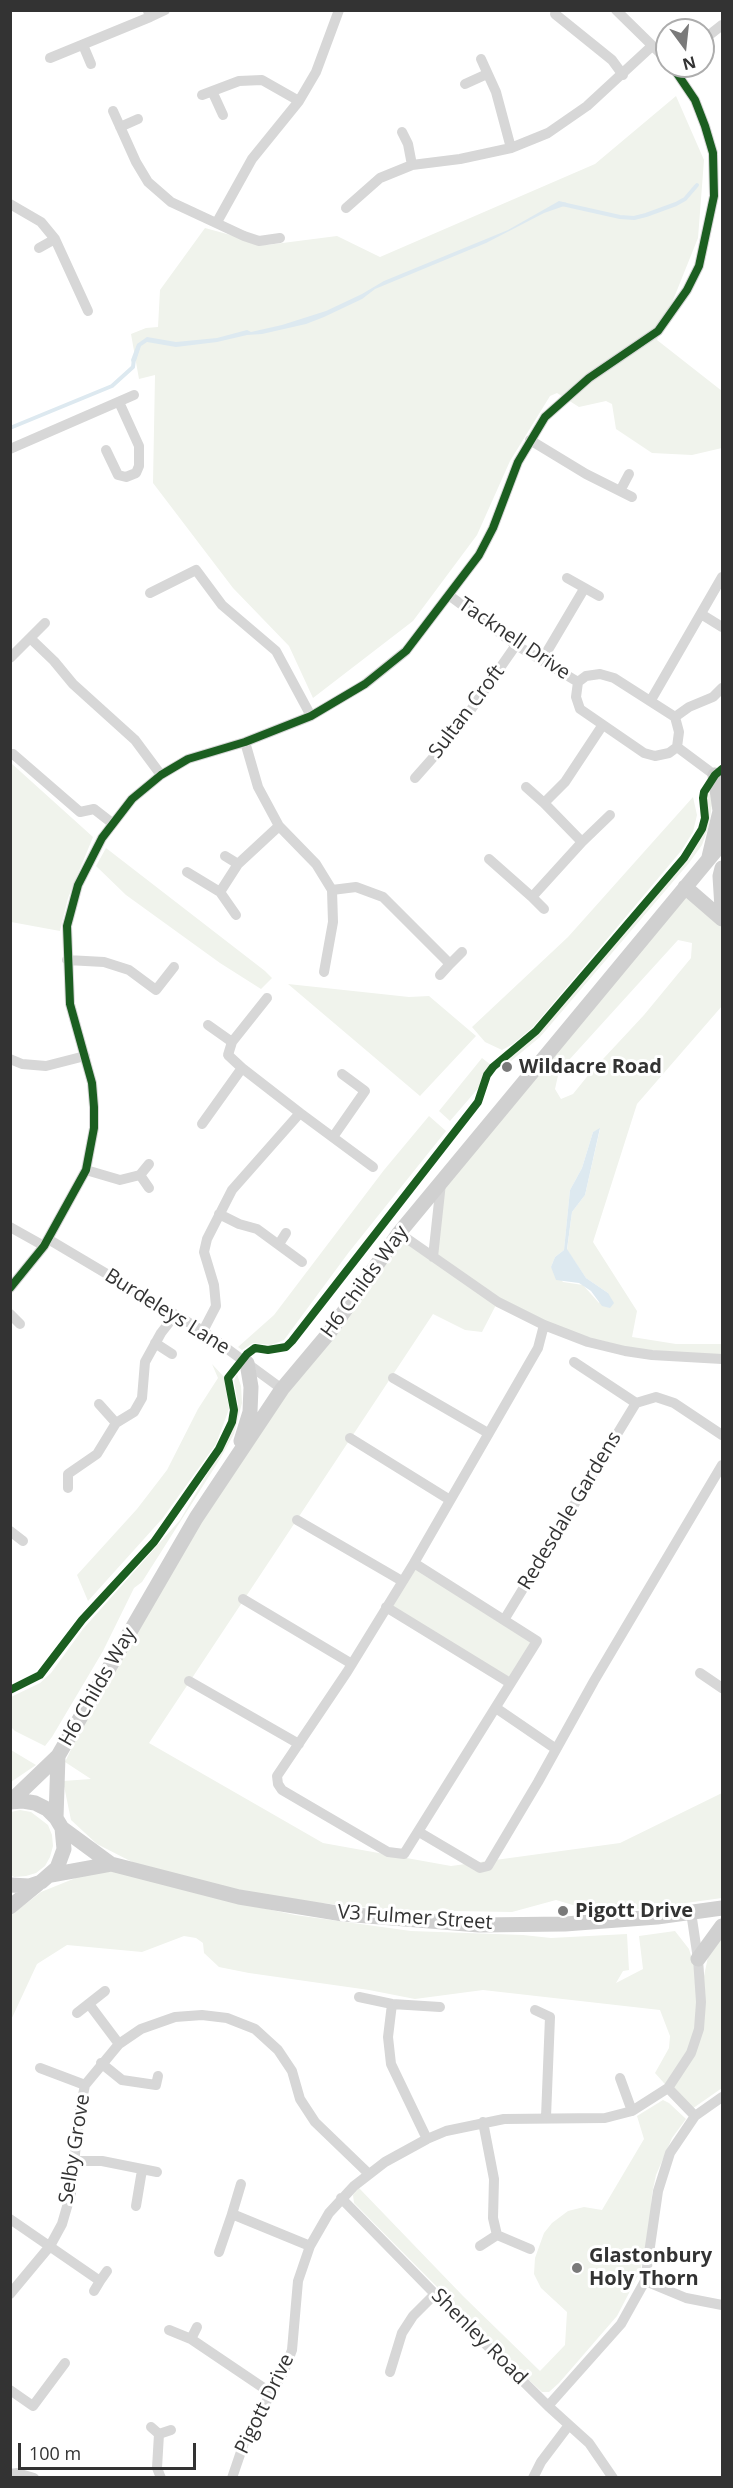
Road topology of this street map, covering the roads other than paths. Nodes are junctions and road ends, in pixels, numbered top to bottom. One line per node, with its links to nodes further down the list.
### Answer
1 (165, 10): 4 (street)
2 (339, 10): 16 (street)
3 (616, 10): 7 (street)
4 (149, 14): 6 (street)
5 (555, 14): 13 (street)
6 (83, 45): 9 (street); 11 (street)
7 (652, 46): 8 (street); 13 (street)
8 (655, 49)
9 (50, 58)
10 (481, 59): 12 (street)
11 (91, 64)
12 (487, 74): 15 (street); 22 (street)
13 (623, 75): 22 (street)
14 (680, 78): 33 (street)
15 (465, 84)
16 (299, 101): 18 (street); 26 (street)
17 (113, 111): 20 (street)
18 (223, 115)
19 (138, 119): 20 (street)
20 (120, 127): 26 (street)
21 (402, 132): 23 (street)
22 (511, 148): 23 (street)
23 (412, 165): 25 (street)
24 (10, 204): 28 (street)
25 (346, 208)
26 (217, 222): 27 (street)
27 (280, 238)
28 (55, 239): 29 (street); 30 (street)
29 (39, 248)
30 (88, 311)
31 (134, 395): 32 (street)
32 (119, 402): 34 (street); 35 (street)
33 (530, 440): 37 (street); 43 (street)
34 (10, 449)
35 (106, 450)
36 (629, 474): 37 (street)
37 (620, 491): 38 (street)
38 (632, 497)
39 (723, 577): 45 (street)
40 (567, 578): 41 (street)
41 (584, 589): 44 (street); 51 (street)
42 (150, 592): 55 (street)
43 (450, 596): 49 (street, Tacknell Drive); 55 (street)
44 (599, 597)
45 (701, 614): 47 (street); 54 (street)
46 (45, 623): 48 (street)
47 (723, 627)
48 (30, 638): 50 (street); 61 (street)
49 (516, 645): 51 (street, Tacknell Drive); 62 (street, Sultan Croft)
50 (10, 658)
51 (542, 660): 52 (street, Tacknell Drive)
52 (578, 682): 54 (street, Tacknell Drive); 57 (street, Tacknell Drive)
53 (723, 688): 56 (street)
54 (651, 700): 56 (street, Tacknell Drive)
55 (311, 716): 58 (street)
56 (675, 717): 59 (street)
57 (602, 726): 59 (street, Tacknell Drive); 65 (street)
58 (245, 742): 61 (street); 68 (street)
59 (676, 747): 63 (street)
60 (13, 754): 67 (street)
61 (161, 775): 67 (street)
62 (415, 778)
63 (719, 778): 73 (street)
64 (526, 787): 65 (street)
65 (543, 803): 69 (street)
66 (610, 815): 69 (street)
67 (112, 823): 86 (street)
68 (279, 826): 74 (street); 78 (street)
69 (582, 842): 80 (street)
70 (723, 843): 73 (street, H6 Childs Way)
71 (225, 856): 74 (street)
72 (489, 859): 80 (street)
73 (708, 860): 77 (street, H6 Childs Way)
74 (238, 864): 79 (street)
75 (723, 868): 81 (street)
76 (187, 872): 79 (street)
77 (685, 887): 84 (street); 105 (street, H6 Childs Way)
78 (332, 890): 87 (street); 89 (street)
79 (220, 892): 83 (street)
80 (532, 897): 82 (street)
81 (723, 908)
82 (544, 909)
83 (236, 915)
84 (723, 919)
85 (462, 952): 87 (street)
86 (67, 960): 88 (street); 94 (street)
87 (450, 964): 90 (street)
88 (174, 967)
89 (324, 972)
90 (440, 975)
91 (267, 998): 93 (street)
92 (208, 1025): 93 (street)
93 (232, 1042): 96 (street)
94 (85, 1056): 95 (street); 103 (street)
95 (10, 1059)
96 (242, 1068): 98 (street); 99 (street)
97 (342, 1074): 100 (street)
98 (300, 1113): 100 (street); 107 (street)
99 (202, 1124)
100 (333, 1137): 102 (street)
101 (149, 1164): 104 (street)
102 (373, 1167)
103 (87, 1170): 104 (street); 111 (street)
104 (140, 1175): 106 (street)
105 (441, 1181): 110 (street, H6 Childs Way); 113 (street)
106 (149, 1188)
107 (219, 1214): 112 (street); 120 (street)
108 (10, 1227): 111 (street, Burdeleys Lane)
109 (286, 1233): 112 (street)
110 (399, 1233): 113 (street); 127 (street, H6 Childs Way)
111 (46, 1242): 115 (street); 117 (street, Burdeleys Lane)
112 (279, 1244): 114 (street)
113 (433, 1257): 119 (street)
114 (302, 1262)
115 (10, 1288)
116 (10, 1314): 118 (street)
117 (175, 1315): 120 (street, Burdeleys Lane); 121 (street)
118 (20, 1324)
119 (543, 1325): 123 (street); 132 (street)
120 (203, 1331): 125 (street, Burdeleys Lane)
121 (155, 1343): 122 (street); 130 (street)
122 (172, 1354)
123 (723, 1359)
124 (574, 1362): 128 (street)
125 (247, 1363): 127 (street, Burdeleys Lane); 134 (street)
126 (393, 1378): 132 (street)
127 (282, 1389): 134 (street, H6 Childs Way)
128 (636, 1403): 131 (street); 145 (street, Redesdale Gardens)
129 (99, 1404): 130 (street)
130 (116, 1423): 136 (street)
131 (721, 1430)
132 (488, 1433): 137 (street)
133 (350, 1438): 137 (street)
134 (237, 1456): 154 (street, H6 Childs Way)
135 (723, 1465): 153 (street)
136 (68, 1488)
137 (450, 1500): 141 (street)
138 (297, 1520): 142 (street)
139 (10, 1531): 140 (street)
140 (23, 1541)
141 (414, 1563): 142 (street); 145 (street)
142 (402, 1581): 144 (street)
143 (243, 1599): 146 (street)
144 (386, 1606): 146 (street); 149 (street)
145 (504, 1620): 149 (street)
146 (352, 1664): 152 (street)
147 (700, 1673): 150 (street)
148 (189, 1681): 152 (street)
149 (510, 1683): 151 (street)
150 (723, 1688)
151 (496, 1708): 153 (street); 157 (street)
152 (299, 1744): 157 (street)
153 (556, 1749): 157 (street)
154 (58, 1756): 155 (street, H6 Childs Way); 156 (street, H6 Childs Way)
155 (10, 1802): 156 (street, V3 Fulmer Street)
156 (59, 1823): 158 (street, V3 Fulmer Street); 159 (street, H6 Childs Way)
157 (419, 1832)
158 (111, 1864): 159 (street, V3 Fulmer Street); 163 (street, V3 Fulmer Street)
159 (46, 1879): 160 (street, V3 Fulmer Street); 161 (street)
160 (10, 1885)
161 (10, 1907)
162 (723, 1908): 163 (street, V3 Fulmer Street)
163 (691, 1912): 165 (street, Pigott Drive)
164 (723, 1926): 165 (street)
165 (699, 1959): 179 (street, Pigott Drive)
166 (105, 1991): 168 (street)
167 (359, 1997): 169 (street)
168 (89, 2004): 172 (street); 173 (street)
169 (392, 2004): 170 (street); 185 (street)
170 (440, 2007)
171 (535, 2010): 183 (street)
172 (77, 2013)
173 (119, 2044): 174 (street, Selby Grove); 189 (street, Selby Grove)
174 (101, 2063): 176 (street); 178 (street, Selby Grove)
175 (40, 2068): 178 (street)
176 (158, 2076)
177 (620, 2078): 181 (street)
178 (85, 2085): 186 (street, Selby Grove)
179 (668, 2088): 181 (street, Pigott Drive); 182 (street)
180 (723, 2097): 182 (street)
181 (632, 2110): 183 (street, Pigott Drive)
182 (695, 2116): 202 (street)
183 (546, 2117): 184 (street, Pigott Drive)
184 (483, 2122): 185 (street, Pigott Drive); 195 (street)
185 (427, 2139): 189 (street, Pigott Drive)
186 (74, 2161): 187 (street); 196 (street, Selby Grove)
187 (142, 2170): 188 (street); 192 (street)
188 (157, 2172)
189 (369, 2174): 191 (street, Pigott Drive)
190 (241, 2184): 193 (street)
191 (341, 2198): 197 (street, Pigott Drive); 204 (street, Shenley Road)
192 (136, 2206)
193 (232, 2214): 197 (street); 200 (street)
194 (10, 2219): 196 (street)
195 (497, 2235): 198 (street); 199 (street)
196 (50, 2246): 201 (street); 203 (street, Selby Grove)
197 (310, 2246): 212 (street, Pigott Drive)
198 (480, 2246)
199 (530, 2249)
200 (219, 2252)
201 (107, 2271)
202 (645, 2281): 205 (street); 213 (street)
203 (10, 2294)
204 (435, 2294): 210 (street); 213 (street, Shenley Road)
205 (723, 2306)
206 (196, 2327): 208 (street)
207 (169, 2330): 208 (street)
208 (191, 2339): 212 (street)
209 (65, 2363): 211 (street)
210 (390, 2372)
211 (10, 2390)
212 (271, 2394): 219 (street, Pigott Drive)
213 (548, 2406): 214 (street, Shenley Road)
214 (569, 2425): 220 (street); 221 (street, Shenley Road)
215 (171, 2430): 218 (street)
216 (10, 2474): 217 (street)
217 (34, 2478)
218 (161, 2478)
219 (232, 2478)
220 (533, 2478)
221 (614, 2478)

